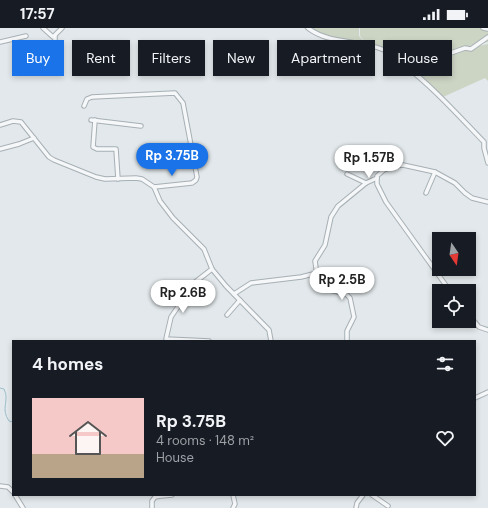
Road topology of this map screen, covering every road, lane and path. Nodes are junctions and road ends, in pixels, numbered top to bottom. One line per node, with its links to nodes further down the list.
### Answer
1 (43, 28): 7 (street)
2 (62, 28): 7 (street)
3 (308, 28): 11 (street)
4 (483, 28): 5 (street)
5 (488, 29)
6 (26, 36): 10 (street)
7 (55, 36): 9 (street)
8 (488, 37): 12 (street)
9 (55, 40)
10 (0, 42)
11 (383, 49)
12 (452, 53)
13 (418, 76): 18 (street)
14 (84, 106): 26 (street)
15 (0, 126): 17 (street)
16 (141, 126): 24 (street)
17 (34, 138): 19 (street); 24 (street)
18 (486, 141): 20 (street)
19 (0, 149)
20 (488, 161)
21 (435, 172): 23 (street); 27 (street); 28 (street)
22 (347, 174): 25 (street)
23 (377, 178): 25 (street); 31 (street)
24 (118, 179): 26 (street)
25 (366, 183): 30 (street)
26 (154, 187): 29 (street)
27 (426, 193)
28 (488, 202)
29 (212, 269): 32 (street); 37 (street)
30 (316, 273): 32 (street); 39 (street)
31 (445, 284)
32 (234, 294): 33 (street)
33 (240, 300): 34 (street); 38 (street)
34 (227, 315)
35 (476, 323): 36 (street)
36 (488, 330)
37 (166, 340)
38 (271, 340)
39 (347, 340)
40 (488, 392): 41 (street)
41 (476, 398)
42 (0, 486): 43 (street)
43 (12, 491)
44 (16, 496): 50 (street)
45 (161, 496): 51 (street)
46 (233, 496): 52 (street)
47 (362, 496): 53 (street)
48 (373, 496): 49 (street)
49 (388, 506)
50 (23, 508)
51 (152, 508)
52 (233, 508)
53 (356, 508)

